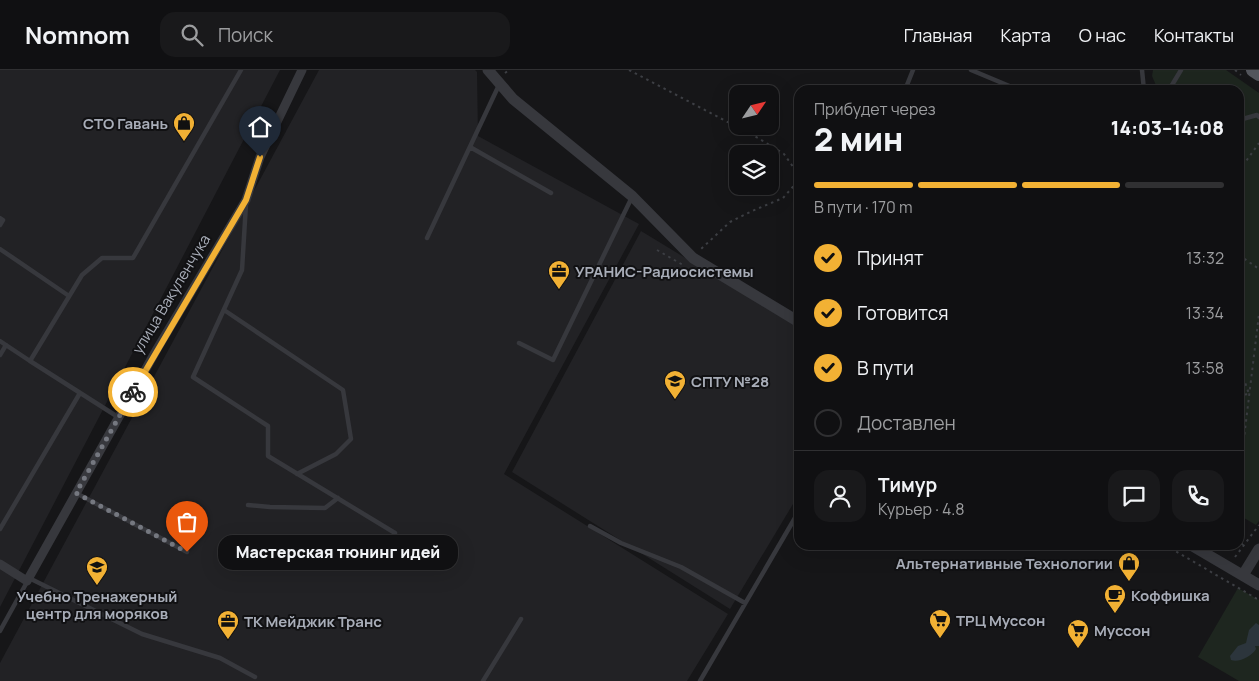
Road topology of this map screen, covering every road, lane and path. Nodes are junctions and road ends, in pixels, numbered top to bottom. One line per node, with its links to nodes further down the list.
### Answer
1 (241, 70): 33 (lane)
2 (302, 70): 25 (street, улица Вакуленчука)
3 (488, 70): 11 (street)
4 (629, 70): 21 (path)
5 (913, 70): 12 (lane)
6 (971, 70): 13 (lane)
7 (1142, 70): 14 (lane)
8 (1181, 70): 15 (lane)
9 (1253, 70): 10 (main road)
10 (1259, 74)
11 (500, 83): 19 (lane); 24 (street)
12 (907, 85)
13 (1008, 85)
14 (1144, 85)
15 (1171, 85)
16 (1259, 117): 17 (lane)
17 (1244, 119)
18 (1259, 143): 20 (path)
19 (470, 147): 23 (lane); 28 (lane)
20 (1244, 164)
21 (794, 168)
22 (794, 186): 30 (path)
23 (551, 193)
24 (632, 196): 30 (street); 38 (lane)
25 (246, 200): 34 (lane); 46 (street, улица Вакуленчука)
26 (0, 218): 27 (lane)
27 (0, 225)
28 (427, 238)
29 (0, 249): 33 (lane)
30 (693, 258): 36 (street)
31 (1244, 258): 32 (path)
32 (1259, 269)
33 (69, 296): 41 (lane)
34 (224, 310): 48 (lane); 48 (lane)
35 (1259, 314): 45 (path)
36 (794, 319)
37 (0, 341): 39 (lane)
38 (518, 343)
39 (6, 345): 40 (lane); 41 (lane)
40 (0, 355)
41 (30, 361): 43 (lane)
42 (1244, 380): 45 (path)
43 (80, 393): 46 (lane); 55 (lane)
44 (1244, 394): 45 (path)
45 (1249, 394): 47 (path)
46 (118, 418): 49 (street, улица Вакуленчука)
47 (1244, 438)
48 (297, 474): 50 (lane)
49 (76, 493): 62 (lane); 66 (street, улица Вакуленчука)
50 (338, 498): 51 (lane); 56 (lane)
51 (248, 505)
52 (794, 520): 69 (lane)
53 (1259, 525): 57 (path)
54 (590, 526): 69 (lane)
55 (0, 529)
56 (395, 533)
57 (1244, 543)
58 (1174, 550): 68 (path)
59 (1200, 550): 64 (street)
60 (1239, 550): 64 (path)
61 (1259, 550): 65 (street)
62 (187, 552)
63 (0, 564): 66 (street)
64 (1228, 566): 65 (street)
65 (1243, 575): 67 (street)
66 (28, 579): 71 (lane); 72 (lane)
67 (1259, 585)
68 (1259, 600)
69 (745, 604): 74 (lane)
70 (520, 619): 73 (lane)
71 (0, 631)
72 (255, 676)
73 (483, 681)
74 (700, 681)

